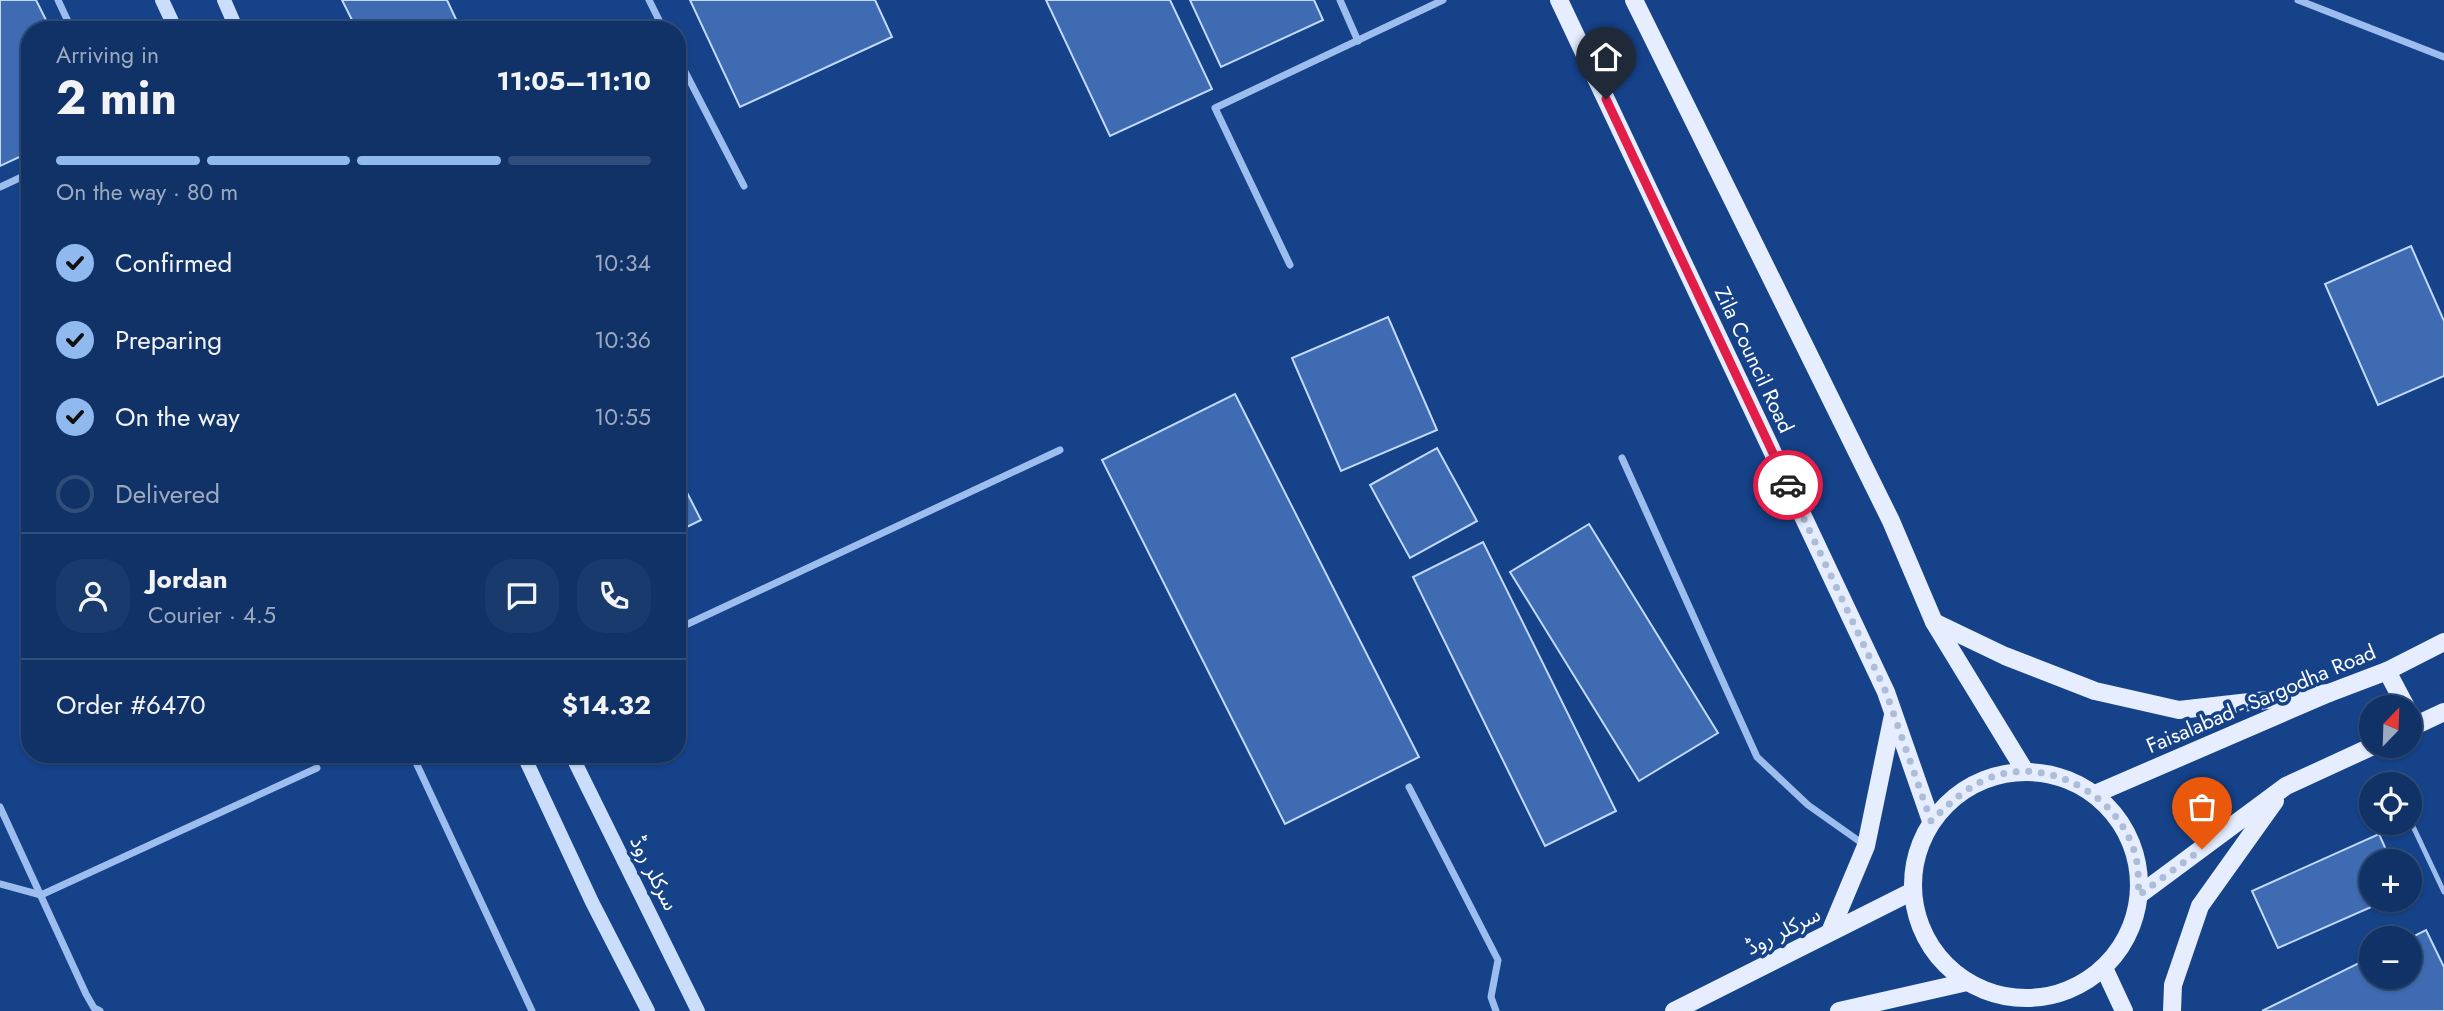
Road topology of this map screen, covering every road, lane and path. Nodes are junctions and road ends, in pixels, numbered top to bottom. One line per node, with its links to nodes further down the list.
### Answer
1 (58, 0): 10 (street)
2 (162, 0): 11 (main road)
3 (224, 0): 12 (main road)
4 (649, 0): 13 (street)
5 (1340, 0): 14 (street)
6 (1443, 0): 14 (street)
7 (1559, 0): 30 (main road, Zila Council Road)
8 (1633, 0): 23 (main road)
9 (2298, 0): 15 (street)
10 (68, 21)
11 (172, 21)
12 (233, 21)
13 (660, 21)
14 (1358, 41): 20 (street)
15 (2444, 58)
16 (686, 73): 18 (street)
17 (21, 177): 19 (street)
18 (744, 186)
19 (0, 187)
20 (1290, 265)
21 (1060, 450): 24 (street)
22 (1622, 458): 44 (street)
23 (1934, 622): 27 (main road); 37 (main road)
24 (686, 625)
25 (2444, 642): 26 (main road, Faisalabad - Sargodha Road)
26 (2387, 671): 27 (main road, Faisalabad - Sargodha Road); 28 (main road)
27 (2329, 693): 40 (main road, Faisalabad - Sargodha Road)
28 (2400, 695)
29 (2444, 712): 31 (main road)
30 (1894, 715): 42 (main road, Zila Council Road); 44 (main road)
31 (2422, 719)
32 (2359, 752): 38 (main road)
33 (416, 763): 55 (street)
34 (527, 763): 56 (main road)
35 (575, 763): 57 (main road, سرکلر روڈ)
36 (317, 768): 48 (street)
37 (2025, 771): 40 (main road); 42 (main road)
38 (2286, 786): 49 (main road); 62 (main road)
39 (1409, 787): 58 (street)
40 (2095, 794): 49 (main road)
41 (0, 807): 48 (street)
42 (1931, 821): 46 (main road)
43 (2417, 835): 47 (lane)
44 (1866, 846): 50 (main road)
45 (0, 884): 48 (street)
46 (1913, 891): 50 (main road, سرکلر روڈ); 52 (main road)
47 (2444, 892)
48 (41, 895): 54 (street)
49 (2139, 895): 51 (main road)
50 (1830, 932): 59 (main road, سرکلر روڈ)
51 (2104, 968): 53 (main road); 61 (main road)
52 (1967, 982): 53 (main road); 60 (main road)
53 (2027, 1005)
54 (100, 1011)
55 (532, 1011)
56 (648, 1011)
57 (698, 1011)
58 (1496, 1011)
59 (1674, 1011)
60 (1839, 1011)
61 (2124, 1011)
62 (2172, 1011)

